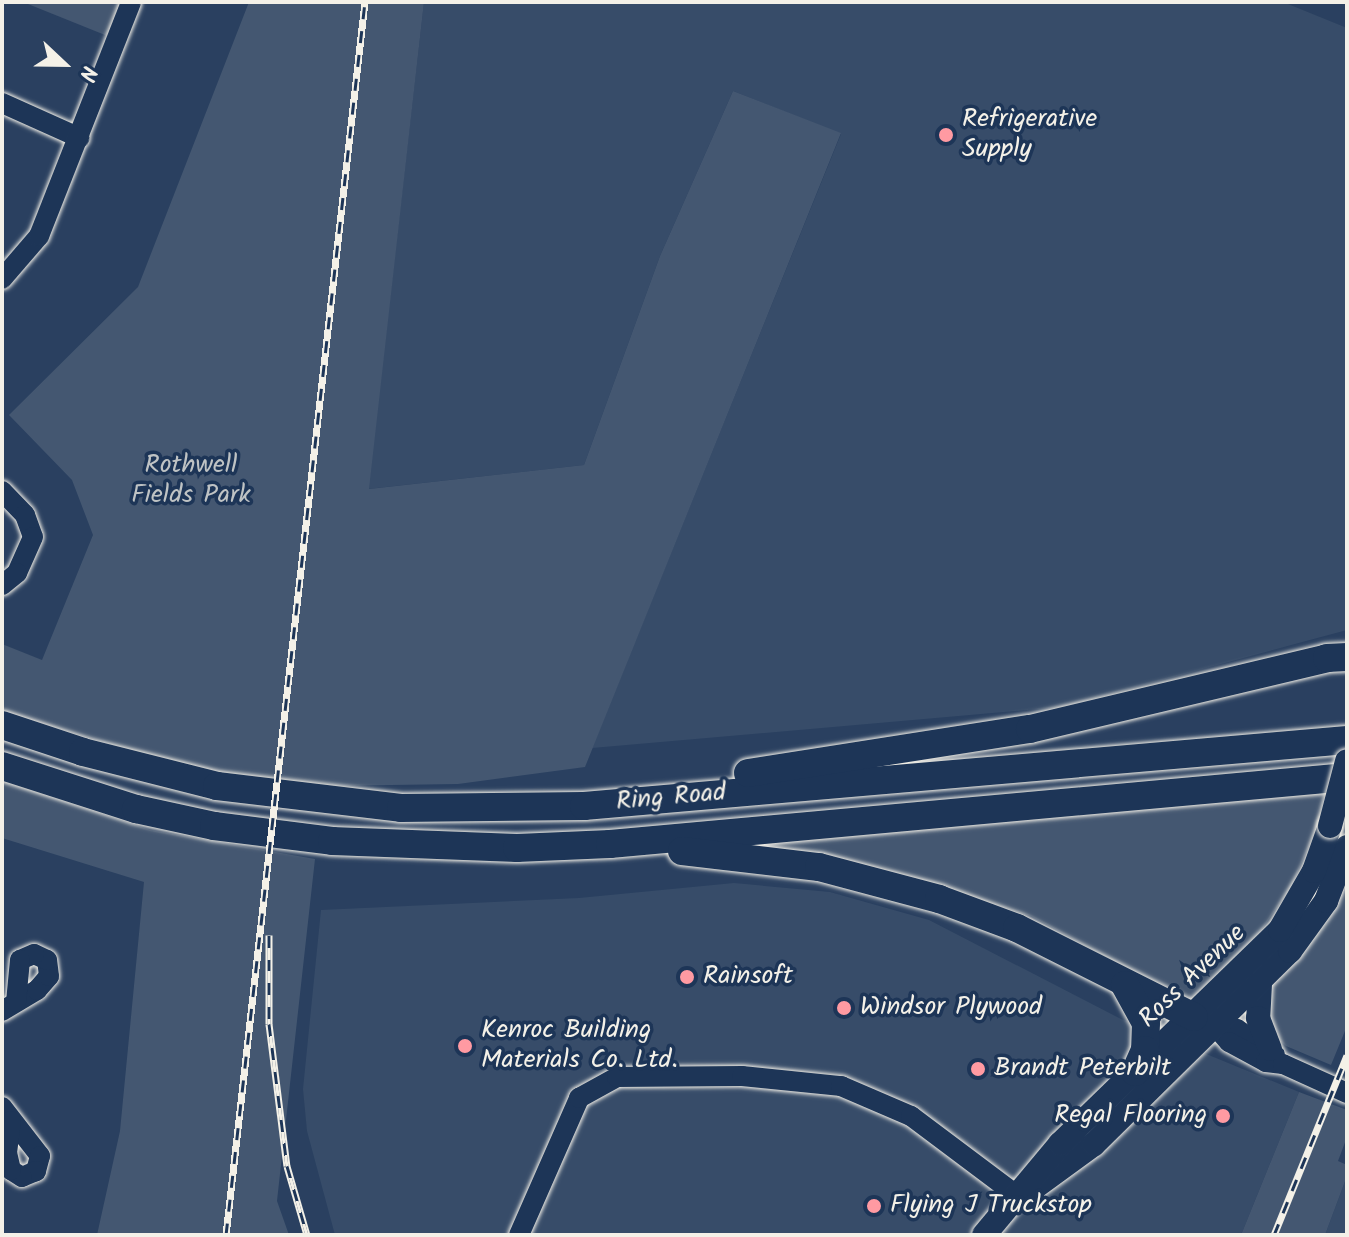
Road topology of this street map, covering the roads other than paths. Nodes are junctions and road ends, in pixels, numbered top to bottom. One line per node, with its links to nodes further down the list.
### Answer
1 (131, 2): 3 (street)
2 (2, 103): 3 (street)
3 (80, 138): 4 (street)
4 (2, 279)
5 (2, 491): 6 (street)
6 (2, 585)
7 (1347, 657): 13 (highway)
8 (2, 725): 13 (highway, Ring Road)
9 (1347, 740): 13 (highway, Ring Road)
10 (1347, 761): 18 (main road, Ross Avenue, bridge)
11 (2, 766): 14 (highway, Ring Road)
12 (1347, 777): 14 (highway, Ring Road)
13 (461, 807)
14 (610, 844): 16 (highway)
15 (1347, 847): 17 (main road, Ross Avenue)
16 (1124, 984): 18 (highway); 20 (highway)
17 (1260, 984): 18 (main road, Ross Avenue); 19 (main road)
18 (1205, 1022): 19 (street); 20 (main road, Ross Avenue); 22 (main road, Ross Avenue)
19 (1276, 1056): 21 (street)
20 (1135, 1072): 22 (main road, Ross Avenue)
21 (1347, 1093)
22 (1019, 1197): 23 (street); 24 (main road, Ross Avenue)
23 (519, 1235)
24 (984, 1235)

